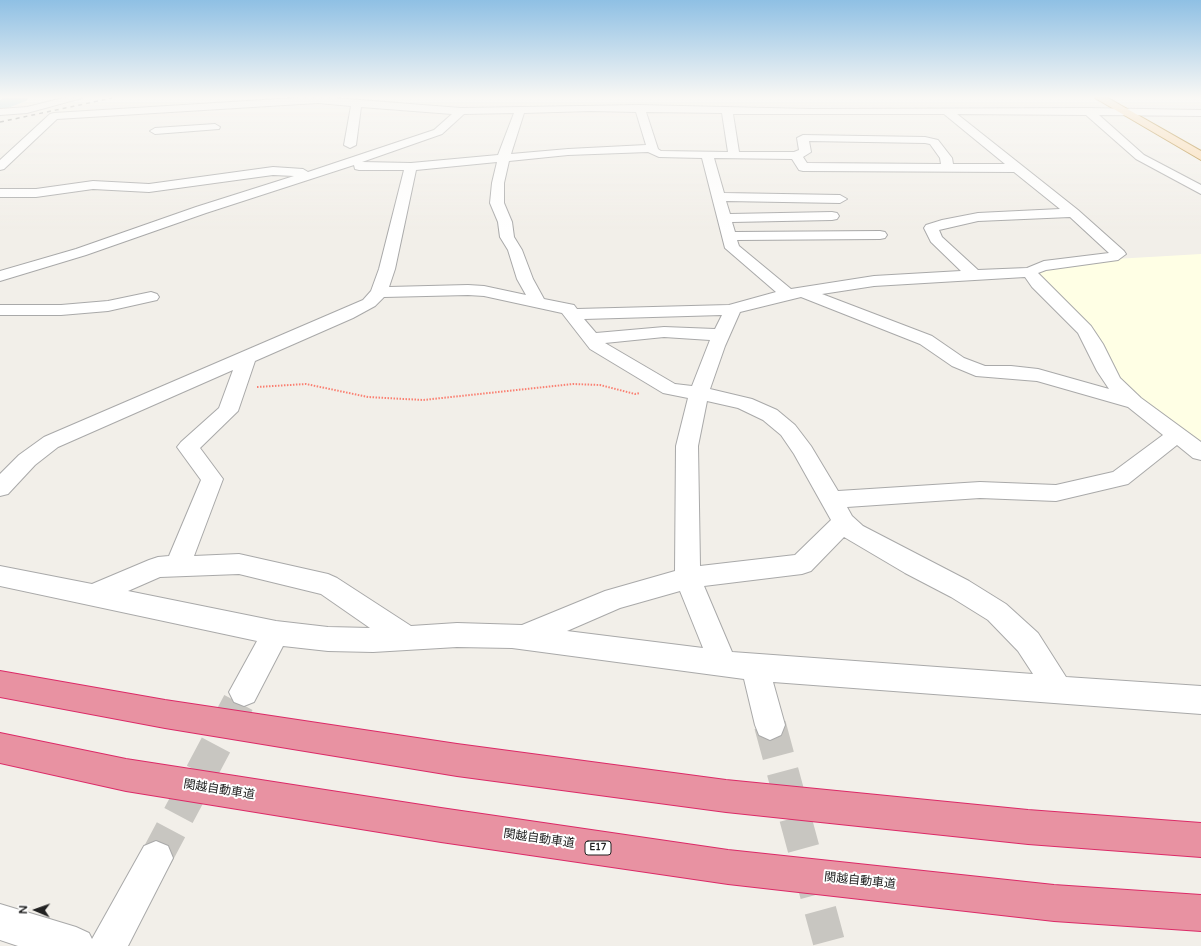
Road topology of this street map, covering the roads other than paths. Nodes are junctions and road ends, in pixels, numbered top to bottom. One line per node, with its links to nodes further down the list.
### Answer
1 (411, 142): 19 (street)
2 (509, 142): 17 (street)
3 (650, 142): 12 (street)
4 (732, 142): 14 (street)
5 (804, 142): 15 (street)
6 (934, 142): 22 (street)
7 (982, 142): 24 (street)
8 (1123, 142): 27 (street)
9 (1177, 142): 16 (main road)
10 (25, 143): 11 (street); 18 (street)
11 (6, 144)
12 (652, 148): 13 (street); 17 (street)
13 (707, 154): 14 (street); 29 (street)
14 (734, 155): 15 (street)
15 (796, 156): 21 (street)
16 (1201, 156)
17 (503, 159): 20 (street); 42 (street)
18 (0, 166)
19 (339, 166): 20 (street); 25 (street)
20 (411, 166): 39 (street)
21 (803, 167): 22 (street); 23 (street); 26 (street)
22 (948, 167): 24 (street)
23 (774, 168)
24 (1018, 168): 31 (street)
25 (316, 174): 28 (street); 37 (street)
26 (811, 179)
27 (1201, 190)
28 (0, 193)
29 (718, 197): 30 (street); 33 (street)
30 (840, 199)
31 (1073, 213): 36 (street); 38 (street)
32 (832, 216): 33 (street)
33 (724, 218): 35 (street)
34 (880, 235): 35 (street)
35 (729, 236): 40 (street)
36 (1031, 272): 38 (street); 50 (street)
37 (0, 276)
38 (975, 276): 40 (street)
39 (379, 292): 42 (street); 48 (street)
40 (796, 293): 43 (street); 50 (street)
41 (151, 297): 44 (street)
42 (538, 302): 45 (street)
43 (733, 309): 45 (street); 46 (street)
44 (0, 310)
45 (573, 314): 47 (street)
46 (721, 335): 47 (street); 49 (street)
47 (592, 339): 49 (street)
48 (247, 357): 53 (street); 56 (street)
49 (699, 394): 54 (street); 58 (street)
50 (1134, 402): 51 (street)
51 (1177, 435): 52 (street); 54 (street)
52 (1201, 453)
53 (0, 488)
54 (830, 500): 55 (street)
55 (844, 522): 58 (street); 66 (street)
56 (178, 566): 59 (street); 61 (street)
57 (0, 576): 59 (street)
58 (688, 578): 62 (street); 63 (street)
59 (94, 595): 60 (street)
60 (276, 633): 61 (street); 67 (street)
61 (407, 638): 62 (street)
62 (522, 638): 63 (street)
63 (723, 664): 64 (street)
64 (755, 668): 66 (street); 69 (street)
65 (0, 684): 71 (highway)
66 (1059, 691): 68 (street)
67 (244, 692)
68 (1201, 700)
69 (770, 725)
70 (0, 748): 73 (highway, 関越自動車道 / E17)
71 (1201, 840)
72 (156, 858): 76 (street)
73 (1201, 913)
74 (0, 922): 75 (street)
75 (76, 946)
76 (108, 946)

